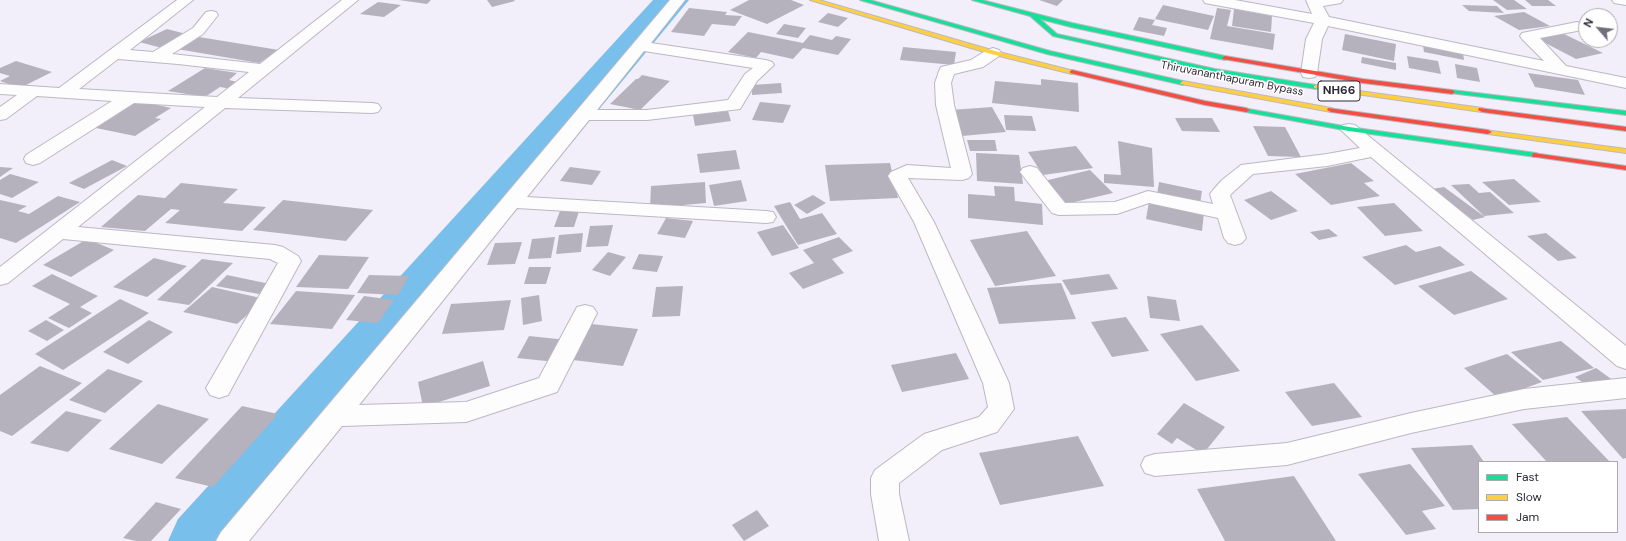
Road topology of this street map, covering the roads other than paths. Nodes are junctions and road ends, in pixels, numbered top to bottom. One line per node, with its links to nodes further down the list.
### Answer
1 (186, 0): 18 (street)
2 (351, 0): 20 (street)
3 (678, 0): 16 (street)
4 (813, 0): 17 (main road)
5 (863, 0): 36 (main road, Thiruvananthapuram Bypass / NH66)
6 (975, 0): 13 (main road)
7 (1210, 0): 14 (street)
8 (1336, 0): 10 (street)
9 (1619, 0): 11 (street)
10 (1314, 1): 14 (street)
11 (1626, 1)
12 (211, 15): 19 (street)
13 (1032, 15): 22 (main road); 34 (main road, Thiruvananthapuram Bypass / NH66)
14 (1323, 20): 21 (street); 22 (street)
15 (1577, 27): 21 (street)
16 (641, 46): 32 (street); 32 (street)
17 (993, 53): 33 (main road); 53 (street)
18 (115, 54): 19 (street); 26 (street)
19 (156, 57): 20 (street)
20 (264, 70): 28 (street)
21 (1561, 70): 23 (street)
22 (1309, 73): 30 (main road)
23 (1626, 83)
24 (0, 89): 25 (street)
25 (34, 91): 26 (street); 31 (street)
26 (63, 93): 27 (street)
27 (131, 97): 28 (street); 37 (street)
28 (222, 103): 29 (street); 43 (street)
29 (372, 108)
30 (1626, 113)
31 (0, 115)
32 (583, 115): 40 (street)
33 (1349, 129): 35 (street); 38 (main road)
34 (1626, 129)
35 (1374, 151): 41 (street); 47 (street)
36 (1626, 151)
37 (34, 160)
38 (1626, 168)
39 (1030, 172): 41 (street)
40 (512, 202): 42 (street); 50 (street)
41 (1226, 213): 44 (street)
42 (766, 217)
43 (59, 232): 45 (street); 48 (street)
44 (1235, 238)
45 (0, 278)
46 (585, 312): 50 (street)
47 (1626, 360)
48 (219, 388)
49 (1626, 388): 51 (street)
50 (335, 416): 52 (street)
51 (1155, 465)
52 (231, 541)
53 (894, 541)

